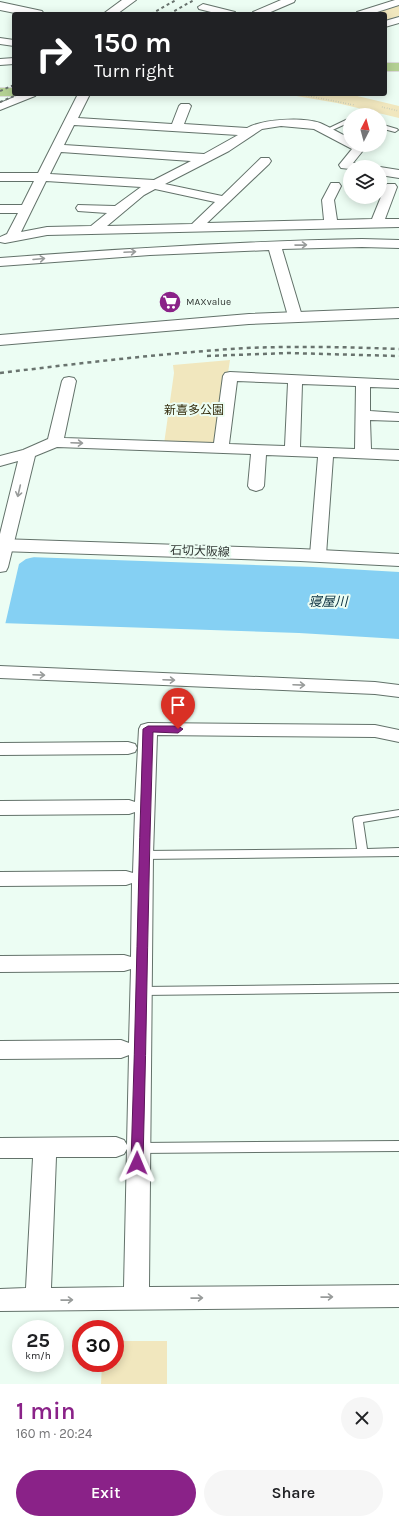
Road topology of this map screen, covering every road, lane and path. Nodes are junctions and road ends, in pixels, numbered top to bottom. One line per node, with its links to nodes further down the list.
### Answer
1 (130, 0): 7 (street)
2 (216, 0): 8 (street)
3 (290, 0): 9 (street)
4 (399, 2): 10 (street)
5 (0, 6): 6 (street)
6 (28, 12)
7 (112, 12)
8 (218, 12)
9 (262, 12)
10 (366, 12)
11 (399, 20): 12 (street)
12 (387, 23)
13 (0, 41): 14 (street)
14 (12, 43)
15 (12, 61): 16 (street)
16 (0, 62)
17 (399, 67): 18 (highway)
18 (387, 68)
19 (399, 73): 20 (highway)
20 (387, 74)
21 (0, 85): 22 (highway)
22 (12, 85)
23 (0, 92): 24 (highway)
24 (12, 92)
25 (26, 96): 31 (street)
26 (83, 96): 33 (street)
27 (309, 96): 29 (path)
28 (185, 106): 35 (street)
29 (359, 106)
30 (379, 106): 32 (path)
31 (0, 107)
32 (399, 111)
33 (71, 121): 35 (street); 41 (street)
34 (343, 123): 38 (lane)
35 (177, 127): 39 (street)
36 (387, 128): 37 (lane)
37 (395, 130)
38 (326, 131): 39 (street); 40 (street)
39 (250, 132): 43 (street)
40 (343, 140)
41 (56, 148): 43 (street); 49 (street)
42 (356, 152): 44 (street)
43 (205, 158): 50 (street)
44 (349, 160)
45 (264, 161): 53 (street)
46 (387, 172): 47 (street)
47 (399, 174)
48 (0, 177): 49 (street)
49 (42, 177): 50 (street); 56 (street)
50 (155, 185): 53 (street); 57 (street)
51 (335, 186): 60 (street)
52 (392, 187): 58 (street)
53 (225, 200): 61 (street)
54 (82, 208): 57 (street)
55 (0, 209): 56 (street)
56 (27, 209): 63 (street)
57 (120, 210): 62 (street)
58 (378, 223): 59 (street); 60 (street)
59 (399, 223)
60 (331, 224): 61 (street)
61 (196, 227): 62 (street)
62 (94, 230): 63 (street)
63 (6, 239)
64 (399, 244): 65 (street, one-way to 64)
65 (274, 245): 66 (street, one-way to 65); 68 (street)
66 (0, 262)
67 (399, 313): 68 (street)
68 (295, 316): 69 (street)
69 (5, 341)
70 (295, 378): 72 (street); 77 (street); 79 (street)
71 (69, 382): 76 (street)
72 (363, 382): 73 (street); 74 (street)
73 (399, 384)
74 (364, 415): 75 (street); 82 (street)
75 (399, 417)
76 (55, 442): 77 (street, one-way to 77); 81 (street)
77 (221, 449): 78 (street)
78 (259, 450): 79 (street); 85 (street)
79 (292, 451): 80 (street)
80 (326, 452): 82 (street); 87 (street)
81 (28, 453): 84 (street); 86 (street, one-way to 86)
82 (363, 453): 83 (street)
83 (399, 455)
84 (0, 461)
85 (256, 486)
86 (2, 553): 87 (street, 石切大阪線)
87 (318, 556): 88 (street, 石切大阪線)
88 (399, 560)
89 (0, 672): 90 (street, one-way to 90)
90 (399, 691)
91 (399, 736): 99 (street)
92 (128, 748): 93 (street)
93 (0, 749)
94 (129, 807): 95 (street)
95 (0, 808)
96 (399, 813): 97 (lane)
97 (362, 852): 98 (lane); 99 (lane)
98 (399, 852)
99 (144, 855): 105 (street)
100 (126, 878): 101 (street)
101 (0, 879)
102 (124, 963): 103 (street)
103 (0, 964)
104 (399, 988): 105 (lane)
105 (142, 991): 111 (street)
106 (121, 1049): 107 (street)
107 (0, 1050)
108 (399, 1146): 111 (lane)
109 (45, 1147): 110 (street); 111 (street); 115 (street)
110 (0, 1148)
111 (127, 1148): 113 (street)
112 (399, 1296): 113 (street, one-way to 112)
113 (136, 1299): 115 (street, one-way to 113)
114 (0, 1300): 115 (street)
115 (38, 1300)

